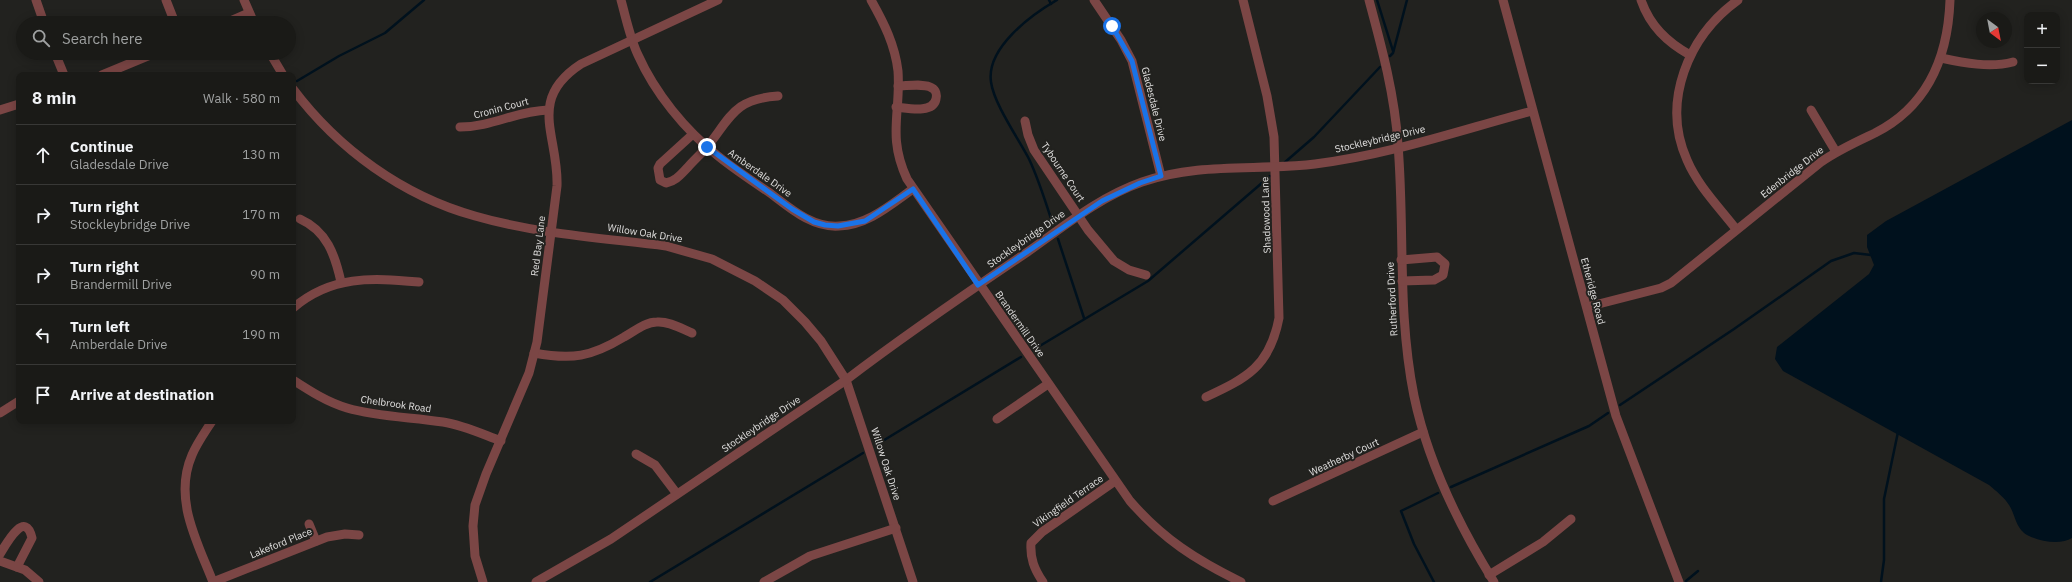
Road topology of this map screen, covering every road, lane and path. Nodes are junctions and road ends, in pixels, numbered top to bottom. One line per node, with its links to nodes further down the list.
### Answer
1 (36, 0): 15 (street)
2 (166, 0): 16 (street)
3 (244, 0): 14 (street)
4 (622, 0): 19 (street, Amberdale Drive)
5 (718, 0): 19 (street, Red Bay Lane)
6 (871, 0): 29 (street, Brandermill Drive)
7 (1094, 0): 45 (street, Gladesdale Drive)
8 (1243, 0): 44 (street, Shadowood Lane)
9 (1369, 0): 42 (street, Rutherford Drive)
10 (1503, 0): 37 (street, Etheridge Road)
11 (1641, 0): 20 (street)
12 (1738, 0): 20 (street)
13 (1950, 0): 21 (street, Edenbridge Drive)
14 (249, 13): 17 (street); 18 (street)
15 (42, 16)
16 (172, 16)
17 (242, 16)
18 (250, 16)
19 (632, 39): 35 (street, Red Bay Lane); 40 (street, Amberdale Drive)
20 (1690, 55): 49 (street)
21 (1941, 58): 25 (street); 43 (street, Edenbridge Drive)
22 (59, 60): 26 (street)
23 (138, 60): 27 (street)
24 (274, 60): 28 (street)
25 (2013, 62)
26 (63, 72)
27 (109, 72)
28 (281, 72)
29 (898, 86): 33 (street, Brandermill Drive); 33 (street)
30 (296, 93): 50 (street, Willow Oak Drive)
31 (778, 96): 41 (street)
32 (16, 105): 34 (street)
33 (896, 107): 46 (street, Brandermill Drive)
34 (0, 110)
35 (548, 110): 39 (street, Cronin Court); 50 (street, Red Bay Lane)
36 (1811, 110): 43 (street)
37 (1532, 111): 42 (street, Stockleybridge Drive); 58 (street, Etheridge Road)
38 (1025, 121): 47 (street, Tybourne Court)
39 (460, 127)
40 (693, 134): 41 (street, Amberdale Drive); 41 (street)
41 (707, 147): 46 (street, Amberdale Drive)
42 (1399, 147): 44 (street, Stockleybridge Drive); 51 (street, Rutherford Drive)
43 (1836, 152): 49 (street, Edenbridge Drive)
44 (1276, 166): 45 (street, Stockleybridge Drive); 64 (street, Shadowood Lane)
45 (1161, 176): 47 (street, Stockleybridge Drive)
46 (913, 189): 56 (street, Brandermill Drive)
47 (1079, 215): 52 (street, Tybourne Court); 56 (street, Stockleybridge Drive)
48 (300, 219): 54 (street)
49 (1736, 229): 58 (street, Edenbridge Drive)
50 (551, 231): 60 (street, Red Bay Lane); 61 (street, Willow Oak Drive)
51 (1401, 260): 53 (street, Rutherford Drive); 53 (street)
52 (1146, 275)
53 (1402, 281): 69 (street, Rutherford Drive)
54 (341, 282): 55 (street); 57 (street)
55 (419, 282)
56 (978, 285): 61 (street, Stockleybridge Drive); 63 (street, Brandermill Drive)
57 (296, 306)
58 (1587, 307): 92 (street, Etheridge Road)
59 (692, 333): 60 (street)
60 (534, 353): 70 (street, Red Bay Lane)
61 (846, 380): 73 (street, Stockleybridge Drive); 77 (street, Willow Oak Drive)
62 (296, 382): 70 (street, Chelbrook Road)
63 (1048, 384): 67 (street); 72 (street, Brandermill Drive)
64 (1206, 397)
65 (16, 403): 66 (street)
66 (0, 413)
67 (998, 419)
68 (210, 424): 85 (street)
69 (1423, 432): 74 (street, Weatherby Court); 83 (street, Rutherford Drive)
70 (501, 441): 86 (street, Red Bay Lane)
71 (636, 454): 73 (street)
72 (1115, 481): 90 (street, Vikingfield Terrace); 91 (street, Brandermill Drive)
73 (677, 494): 87 (street, Stockleybridge Drive)
74 (1273, 501)
75 (1571, 519): 83 (street)
76 (309, 524): 79 (street)
77 (896, 528): 88 (street); 89 (street, Willow Oak Drive)
78 (359, 535): 79 (street, Lakeford Place)
79 (316, 541): 85 (street, Lakeford Place)
80 (0, 554): 82 (street)
81 (0, 561): 82 (street)
82 (17, 567): 84 (street)
83 (1491, 578)
84 (40, 582)
85 (213, 582)
86 (482, 582)
87 (536, 582)
88 (764, 582)
89 (913, 582)
90 (1043, 582)
91 (1241, 582)
92 (1679, 582)

